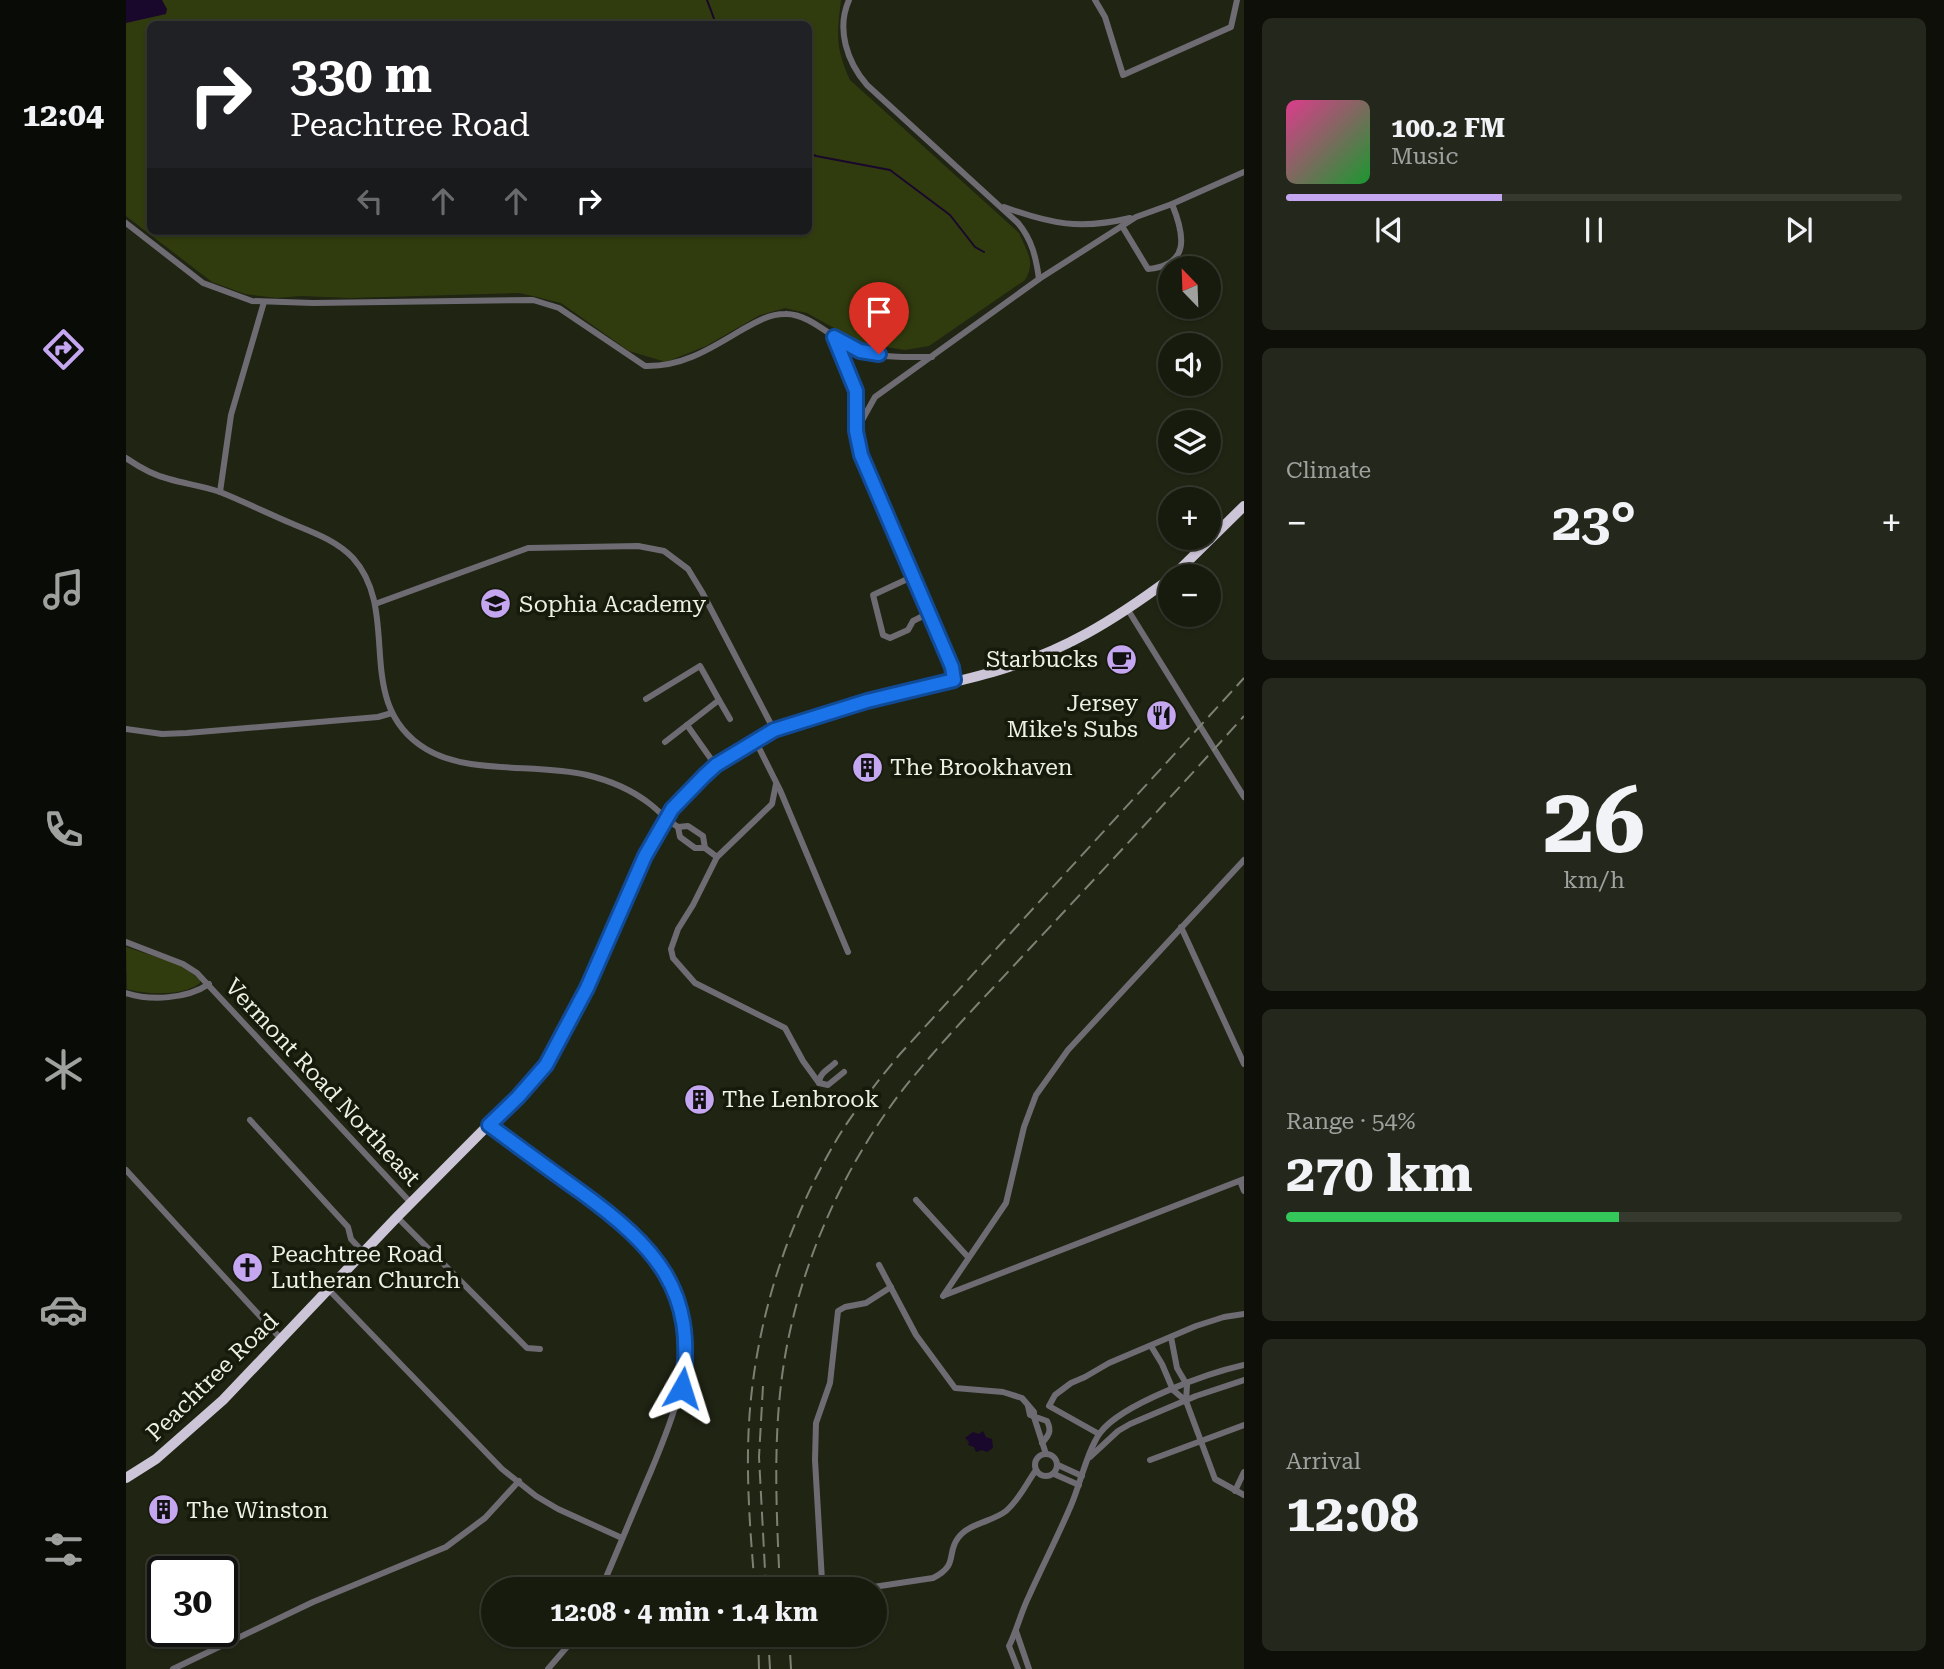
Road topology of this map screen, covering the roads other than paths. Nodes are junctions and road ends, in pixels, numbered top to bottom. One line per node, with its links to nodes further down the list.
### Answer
1 (849, 0): 6 (street)
2 (1095, 0): 3 (street)
3 (1237, 0)
4 (1244, 172): 5 (street)
5 (1172, 204): 7 (street); 9 (street)
6 (1002, 207): 7 (street); 10 (street)
7 (1136, 217): 9 (street)
8 (126, 223): 11 (street)
9 (1122, 226): 10 (street)
10 (1039, 279): 13 (street)
11 (264, 302): 12 (street); 16 (street)
12 (834, 337): 13 (street); 14 (street)
13 (932, 357): 14 (street)
14 (856, 431): 19 (street)
15 (126, 458): 16 (street)
16 (220, 492): 21 (street)
17 (1244, 506): 18 (highway, Peachtree Road)
18 (1185, 564)
19 (914, 576): 23 (street); 23 (street)
20 (1158, 588): 22 (highway, Peachtree Road)
21 (375, 604): 27 (street); 31 (street)
22 (1128, 610): 24 (highway, Peachtree Road); 36 (street)
23 (929, 613): 24 (street)
24 (954, 680): 31 (highway, Peachtree Road)
25 (646, 699): 26 (street)
26 (719, 700): 28 (street); 29 (street)
27 (392, 713): 30 (street); 37 (street)
28 (730, 719)
29 (687, 725): 33 (street); 34 (street)
30 (126, 729)
31 (774, 730): 32 (highway, Peachtree Road)
32 (755, 740): 34 (highway, Peachtree Road); 35 (street)
33 (665, 742)
34 (716, 765): 37 (highway, Peachtree Road)
35 (776, 784): 40 (street); 44 (street)
36 (1244, 797)
37 (666, 819): 38 (street); 54 (highway, Peachtree Road)
38 (678, 827): 39 (street); 39 (street)
39 (705, 848): 40 (street)
40 (717, 857): 52 (street)
41 (1244, 860): 42 (street)
42 (1181, 927): 48 (street); 62 (street)
43 (126, 942): 45 (street, Vermont Road Northeast)
44 (849, 952)
45 (209, 984): 46 (street, Vermont Road Northeast); 59 (street, Vermont Road Northeast)
46 (126, 993)
47 (835, 1063): 49 (street)
48 (1244, 1064)
49 (829, 1068): 51 (street); 52 (street)
50 (844, 1072): 51 (street)
51 (838, 1078): 52 (street)
52 (819, 1083)
53 (250, 1119): 61 (street)
54 (489, 1125): 59 (highway, Peachtree Road); 94 (street)
55 (126, 1170): 68 (street)
56 (1242, 1180): 57 (street); 62 (street)
57 (1244, 1191)
58 (916, 1200): 62 (street)
59 (411, 1203): 60 (highway, Peachtree Road)
60 (397, 1217): 61 (highway, Peachtree Road); 70 (street)
61 (363, 1252): 65 (highway, Peachtree Road)
62 (968, 1257)
63 (879, 1265): 64 (street)
64 (891, 1287): 76 (street); 96 (street)
65 (328, 1289): 68 (highway, Peachtree Road); 90 (street)
66 (1244, 1314): 67 (street)
67 (1171, 1337): 69 (street); 73 (street)
68 (281, 1339): 89 (highway, Peachtree Road)
69 (1151, 1346): 74 (street); 78 (street)
70 (540, 1349)
71 (1244, 1365): 73 (street)
72 (1244, 1380): 75 (street)
73 (1186, 1385): 74 (street); 75 (street)
74 (1173, 1390): 75 (street); 78 (street)
75 (1186, 1401): 79 (street); 82 (street)
76 (1034, 1417): 80 (street); 80 (street)
77 (1244, 1425): 79 (street)
78 (1098, 1434): 82 (street)
79 (1200, 1441): 83 (street); 92 (street)
80 (1042, 1443): 81 (street)
81 (1046, 1454): 84 (street); 85 (street)
82 (1089, 1458): 88 (street)
83 (1150, 1460)
84 (1058, 1465): 87 (street); 88 (street)
85 (1036, 1470): 87 (street); 97 (street)
86 (1244, 1472): 92 (street)
87 (1054, 1474): 91 (street)
88 (1082, 1476): 91 (street)
89 (126, 1478)
90 (519, 1481): 94 (street); 100 (street)
91 (1079, 1485): 98 (street)
92 (1235, 1491): 93 (street)
93 (1244, 1496)
94 (622, 1538): 95 (street)
95 (606, 1577)
96 (822, 1577)
97 (887, 1585)
98 (1016, 1631): 102 (street); 103 (street)
99 (567, 1647): 101 (street)
100 (173, 1669)
101 (548, 1669)
102 (1018, 1669)
103 (1030, 1669)

